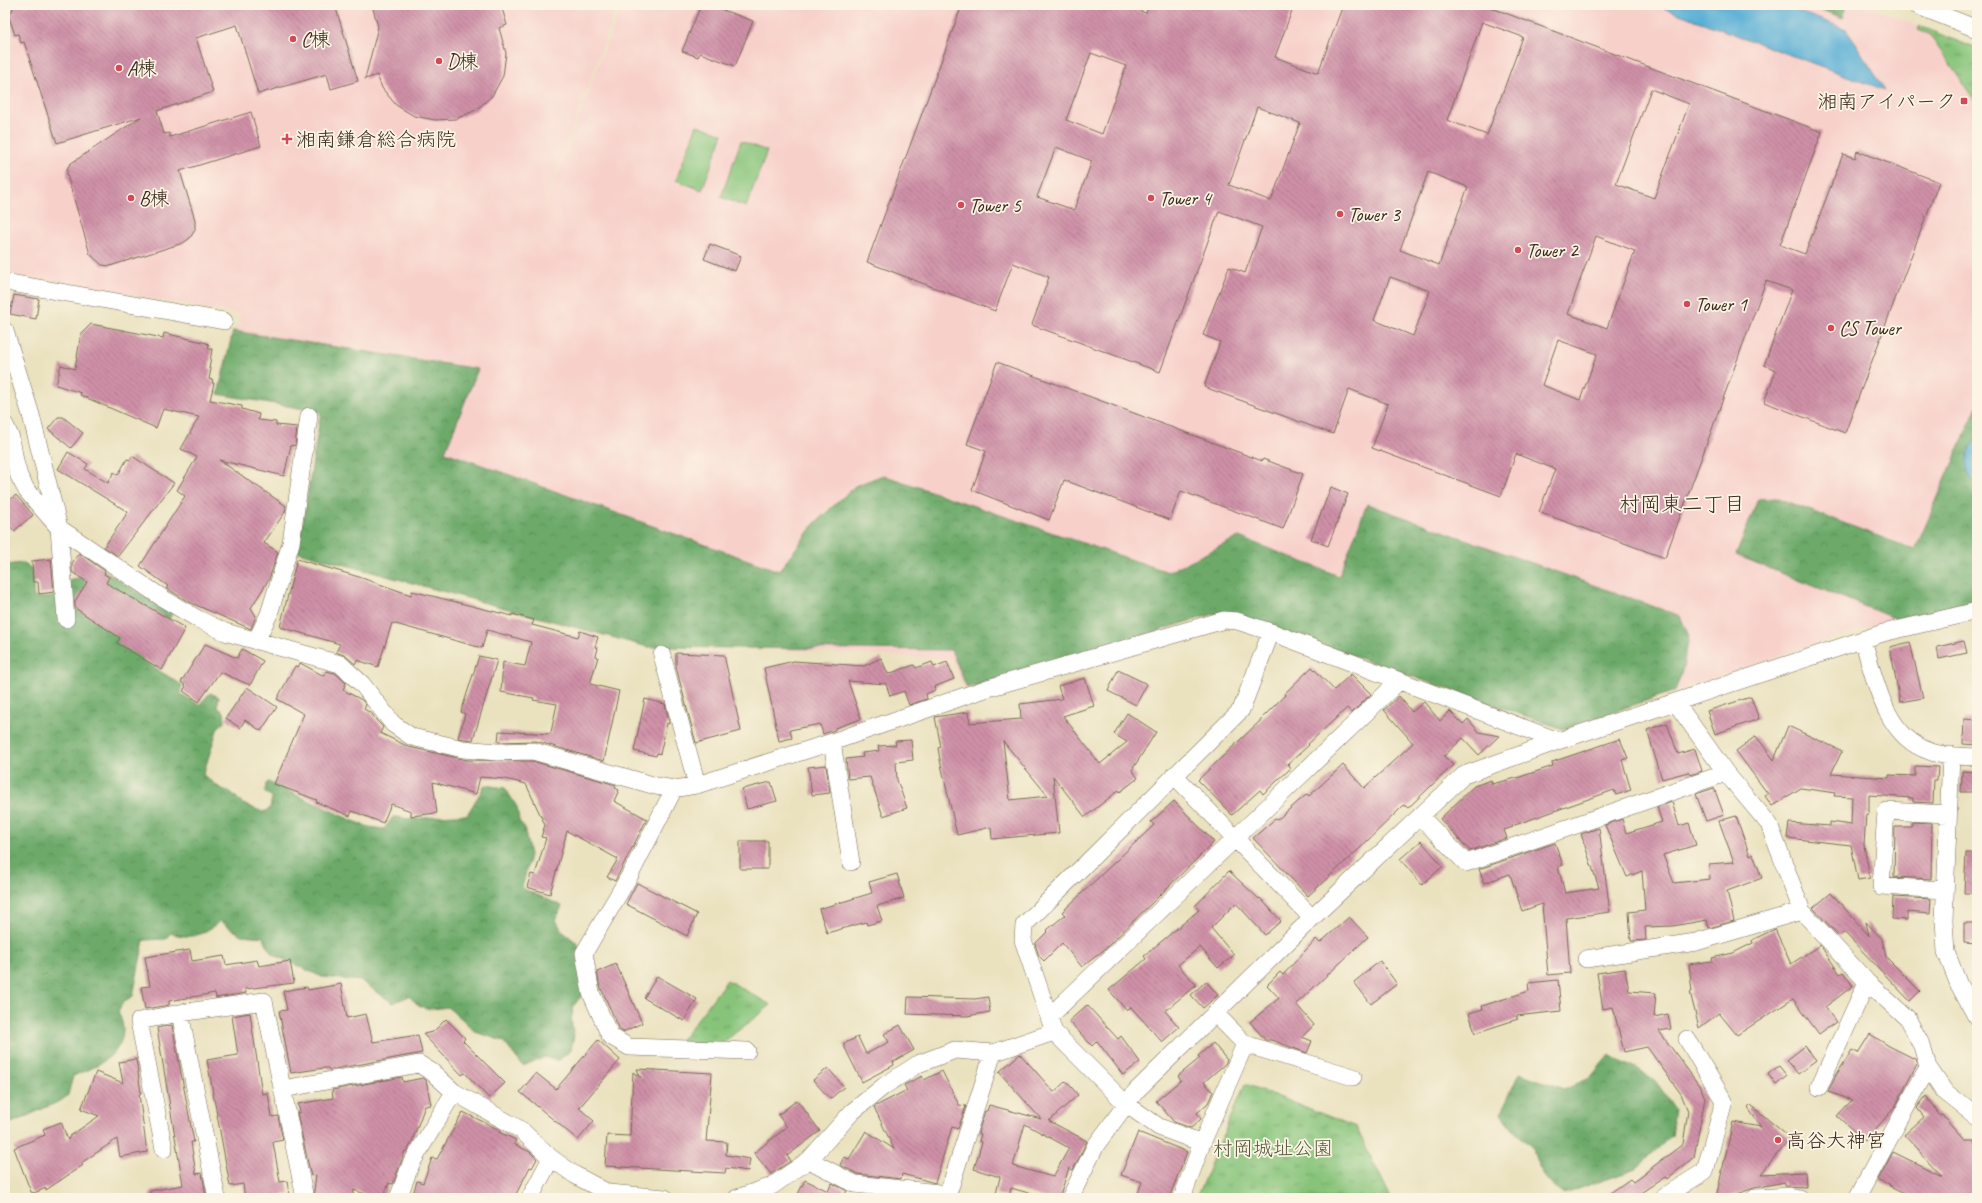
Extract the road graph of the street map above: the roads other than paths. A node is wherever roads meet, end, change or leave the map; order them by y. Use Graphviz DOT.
graph roads {
  1 [pos="1916,5"];
  2 [pos="1977,29"];
  3 [pos="5,282"];
  4 [pos="224,320"];
  5 [pos="5,331"];
  6 [pos="309,416"];
  7 [pos="5,425"];
  8 [pos="58,528"];
  9 [pos="1977,611"];
  10 [pos="66,619"];
  11 [pos="1272,632"];
  12 [pos="1863,640"];
  13 [pos="256,641"];
  14 [pos="662,655"];
  15 [pos="1398,681"];
  16 [pos="1676,703"];
  17 [pos="1558,741"];
  18 [pos="832,742"];
  19 [pos="1951,755"];
  20 [pos="1977,757"];
  21 [pos="1726,773"];
  22 [pos="1174,775"];
  23 [pos="697,785"];
  24 [pos="674,788"];
  25 [pos="1948,814"];
  26 [pos="1420,816"];
  27 [pos="1235,838"];
  28 [pos="851,862"];
  29 [pos="1945,890"];
  30 [pos="1802,910"];
  31 [pos="1312,918"];
  32 [pos="1586,959"];
  33 [pos="1868,982"];
  34 [pos="180,1013"];
  35 [pos="1215,1013"];
  36 [pos="1977,1018"];
  37 [pos="1052,1024"];
  38 [pos="1687,1039"];
  39 [pos="1245,1044"];
  40 [pos="747,1051"];
  41 [pos="993,1053"];
  42 [pos="1928,1067"];
  43 [pos="1353,1077"];
  44 [pos="1820,1087"];
  45 [pos="283,1090"];
  46 [pos="454,1092"];
  47 [pos="1126,1104"];
  48 [pos="1977,1117"];
  49 [pos="1202,1143"];
  50 [pos="164,1149"];
  51 [pos="551,1158"];
  52 [pos="809,1160"];
  53 [pos="852,1191"];
  54 [pos="952,1197"];
  55 [pos="217,1198"];
  56 [pos="305,1198"];
  57 [pos="398,1198"];
  58 [pos="530,1198"];
  59 [pos="665,1198"];
  60 [pos="737,1198"];
  61 [pos="1070,1198"];
  62 [pos="1182,1198"];
  63 [pos="1662,1198"];
  64 [pos="1755,1198"];
  65 [pos="1799,1198"];
  66 [pos="1857,1198"];
  1 -- 2 [label="street"];
  3 -- 4 [label="street"];
  5 -- 8 [label="street"];
  6 -- 13 [label="street"];
  7 -- 8 [label="street"];
  8 -- 10 [label="street"];
  8 -- 13 [label="street"];
  9 -- 12 [label="street"];
  11 -- 15 [label="street"];
  11 -- 18 [label="street"];
  11 -- 22 [label="street"];
  12 -- 16 [label="street"];
  12 -- 19 [label="street"];
  13 -- 24 [label="street"];
  14 -- 23 [label="street"];
  15 -- 17 [label="street"];
  15 -- 27 [label="street"];
  16 -- 17 [label="street"];
  16 -- 21 [label="street"];
  17 -- 26 [label="street"];
  18 -- 23 [label="street"];
  18 -- 28 [label="street"];
  19 -- 20 [label="street"];
  19 -- 25 [label="street"];
  21 -- 26 [label="street"];
  21 -- 30 [label="street"];
  22 -- 27 [label="street"];
  22 -- 37 [label="street"];
  23 -- 24 [label="street"];
  24 -- 40 [label="street"];
  25 -- 29 [label="street"];
  25 -- 29 [label="street"];
  26 -- 31 [label="street"];
  27 -- 31 [label="street"];
  27 -- 37 [label="street"];
  29 -- 36 [label="street"];
  30 -- 32 [label="street"];
  30 -- 33 [label="street"];
  31 -- 35 [label="street"];
  33 -- 42 [label="street"];
  33 -- 44 [label="street"];
  34 -- 45 [label="street"];
  34 -- 50 [label="street"];
  34 -- 55 [label="street"];
  35 -- 39 [label="street"];
  35 -- 47 [label="street"];
  37 -- 41 [label="street"];
  37 -- 47 [label="street"];
  38 -- 63 [label="street"];
  39 -- 43 [label="street"];
  39 -- 49 [label="street"];
  41 -- 52 [label="street"];
  41 -- 54 [label="street"];
  42 -- 48 [label="street"];
  42 -- 66 [label="street"];
  45 -- 46 [label="street"];
  45 -- 56 [label="street"];
  46 -- 51 [label="street"];
  46 -- 57 [label="street"];
  47 -- 49 [label="street"];
  47 -- 61 [label="street"];
  49 -- 62 [label="street"];
  51 -- 58 [label="street"];
  51 -- 59 [label="street"];
  52 -- 53 [label="street"];
  52 -- 60 [label="street"];
  53 -- 54 [label="street"];
  64 -- 65 [label="street"];
}
